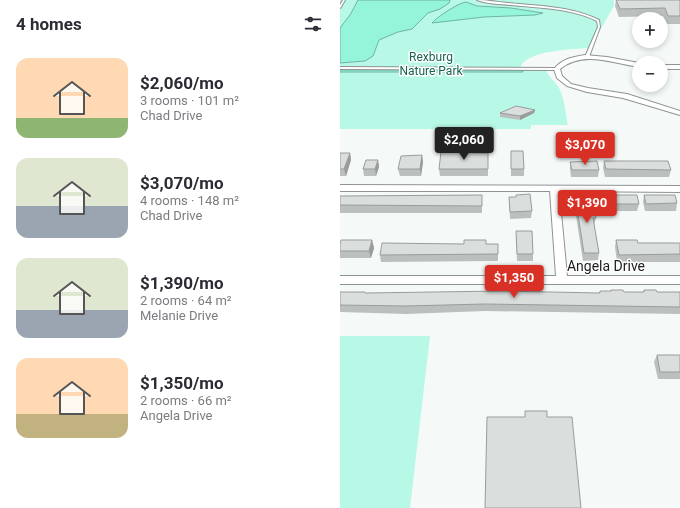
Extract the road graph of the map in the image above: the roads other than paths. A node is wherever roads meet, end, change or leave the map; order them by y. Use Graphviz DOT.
graph roads {
  1 [pos="344,0"];
  2 [pos="478,0"];
  3 [pos="340,7"];
  4 [pos="587,57"];
  5 [pos="632,64"];
  6 [pos="668,67"];
  7 [pos="680,67"];
  8 [pos="340,68"];
  9 [pos="557,69"];
  10 [pos="680,113"];
  11 [pos="340,188"];
  12 [pos="554,188"];
  13 [pos="680,189"];
  14 [pos="340,280"];
  15 [pos="562,280"];
  16 [pos="680,280"];
  1 -- 3 [label="lane"];
  2 -- 4 [label="lane"];
  4 -- 5 [label="street"];
  4 -- 9 [label="street"];
  6 -- 7 [label="street"];
  8 -- 9 [label="lane"];
  9 -- 10 [label="street"];
  11 -- 12 [label="street"];
  12 -- 13 [label="street"];
  12 -- 15 [label="street"];
  14 -- 15 [label="street, Angela Drive"];
  15 -- 16 [label="street, Angela Drive"];
}
